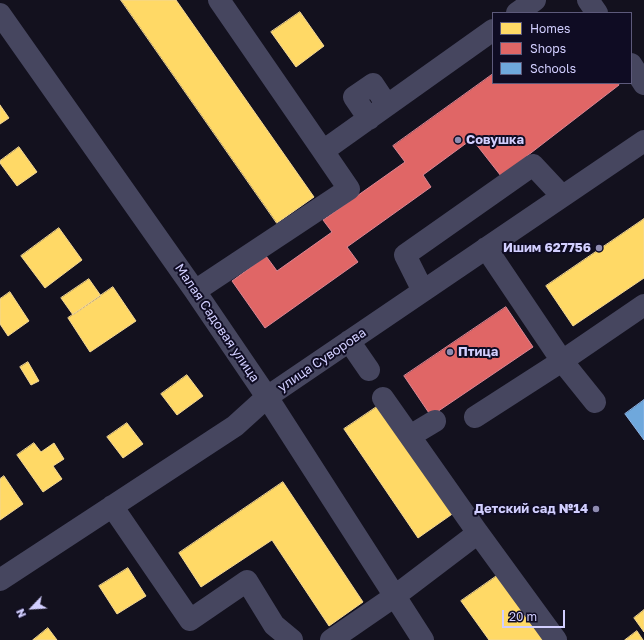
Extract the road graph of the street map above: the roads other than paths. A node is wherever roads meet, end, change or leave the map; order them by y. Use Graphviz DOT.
graph roads {
  1 [pos="6,0"];
  2 [pos="219,0"];
  3 [pos="535,0"];
  4 [pos="0,5"];
  5 [pos="518,12"];
  6 [pos="4,28"];
  7 [pos="492,31"];
  8 [pos="632,66"];
  9 [pos="644,84"];
  10 [pos="644,141"];
  11 [pos="323,151"];
  12 [pos="562,196"];
  13 [pos="486,248"];
  14 [pos="195,291"];
  15 [pos="423,291"];
  16 [pos="644,305"];
  17 [pos="349,341"];
  18 [pos="562,361"];
  19 [pos="369,370"];
  20 [pos="267,397"];
  21 [pos="383,398"];
  22 [pos="595,402"];
  23 [pos="475,417"];
  24 [pos="435,421"];
  25 [pos="410,436"];
  26 [pos="112,506"];
  27 [pos="478,533"];
  28 [pos="0,580"];
  29 [pos="395,596"];
  30 [pos="292,640"];
  31 [pos="331,640"];
  32 [pos="423,640"];
  33 [pos="556,640"];
  1 -- 4 [label="street"];
  2 -- 11 [label="street"];
  3 -- 5 [label="street"];
  6 -- 14 [label="street, Малая Садовая улица"];
  7 -- 11 [label="street"];
  8 -- 9 [label="street"];
  10 -- 12 [label="street, улица Суворова"];
  11 -- 14 [label="street"];
  12 -- 13 [label="street, улица Суворова"];
  12 -- 15 [label="street"];
  13 -- 15 [label="street, улица Суворова"];
  13 -- 18 [label="street"];
  14 -- 20 [label="street, Малая Садовая улица"];
  15 -- 17 [label="street, улица Суворова"];
  16 -- 18 [label="street"];
  17 -- 19 [label="street"];
  17 -- 20 [label="street, улица Суворова"];
  18 -- 22 [label="street"];
  18 -- 23 [label="street"];
  20 -- 26 [label="street, улица Суворова"];
  20 -- 29 [label="street, Малая Садовая улица"];
  21 -- 25 [label="street"];
  24 -- 25 [label="street"];
  25 -- 27 [label="street"];
  26 -- 28 [label="street, улица Суворова"];
  26 -- 30 [label="street"];
  27 -- 29 [label="street"];
  27 -- 33 [label="street"];
  29 -- 31 [label="street"];
  29 -- 32 [label="street, Малая Садовая улица"];
}
